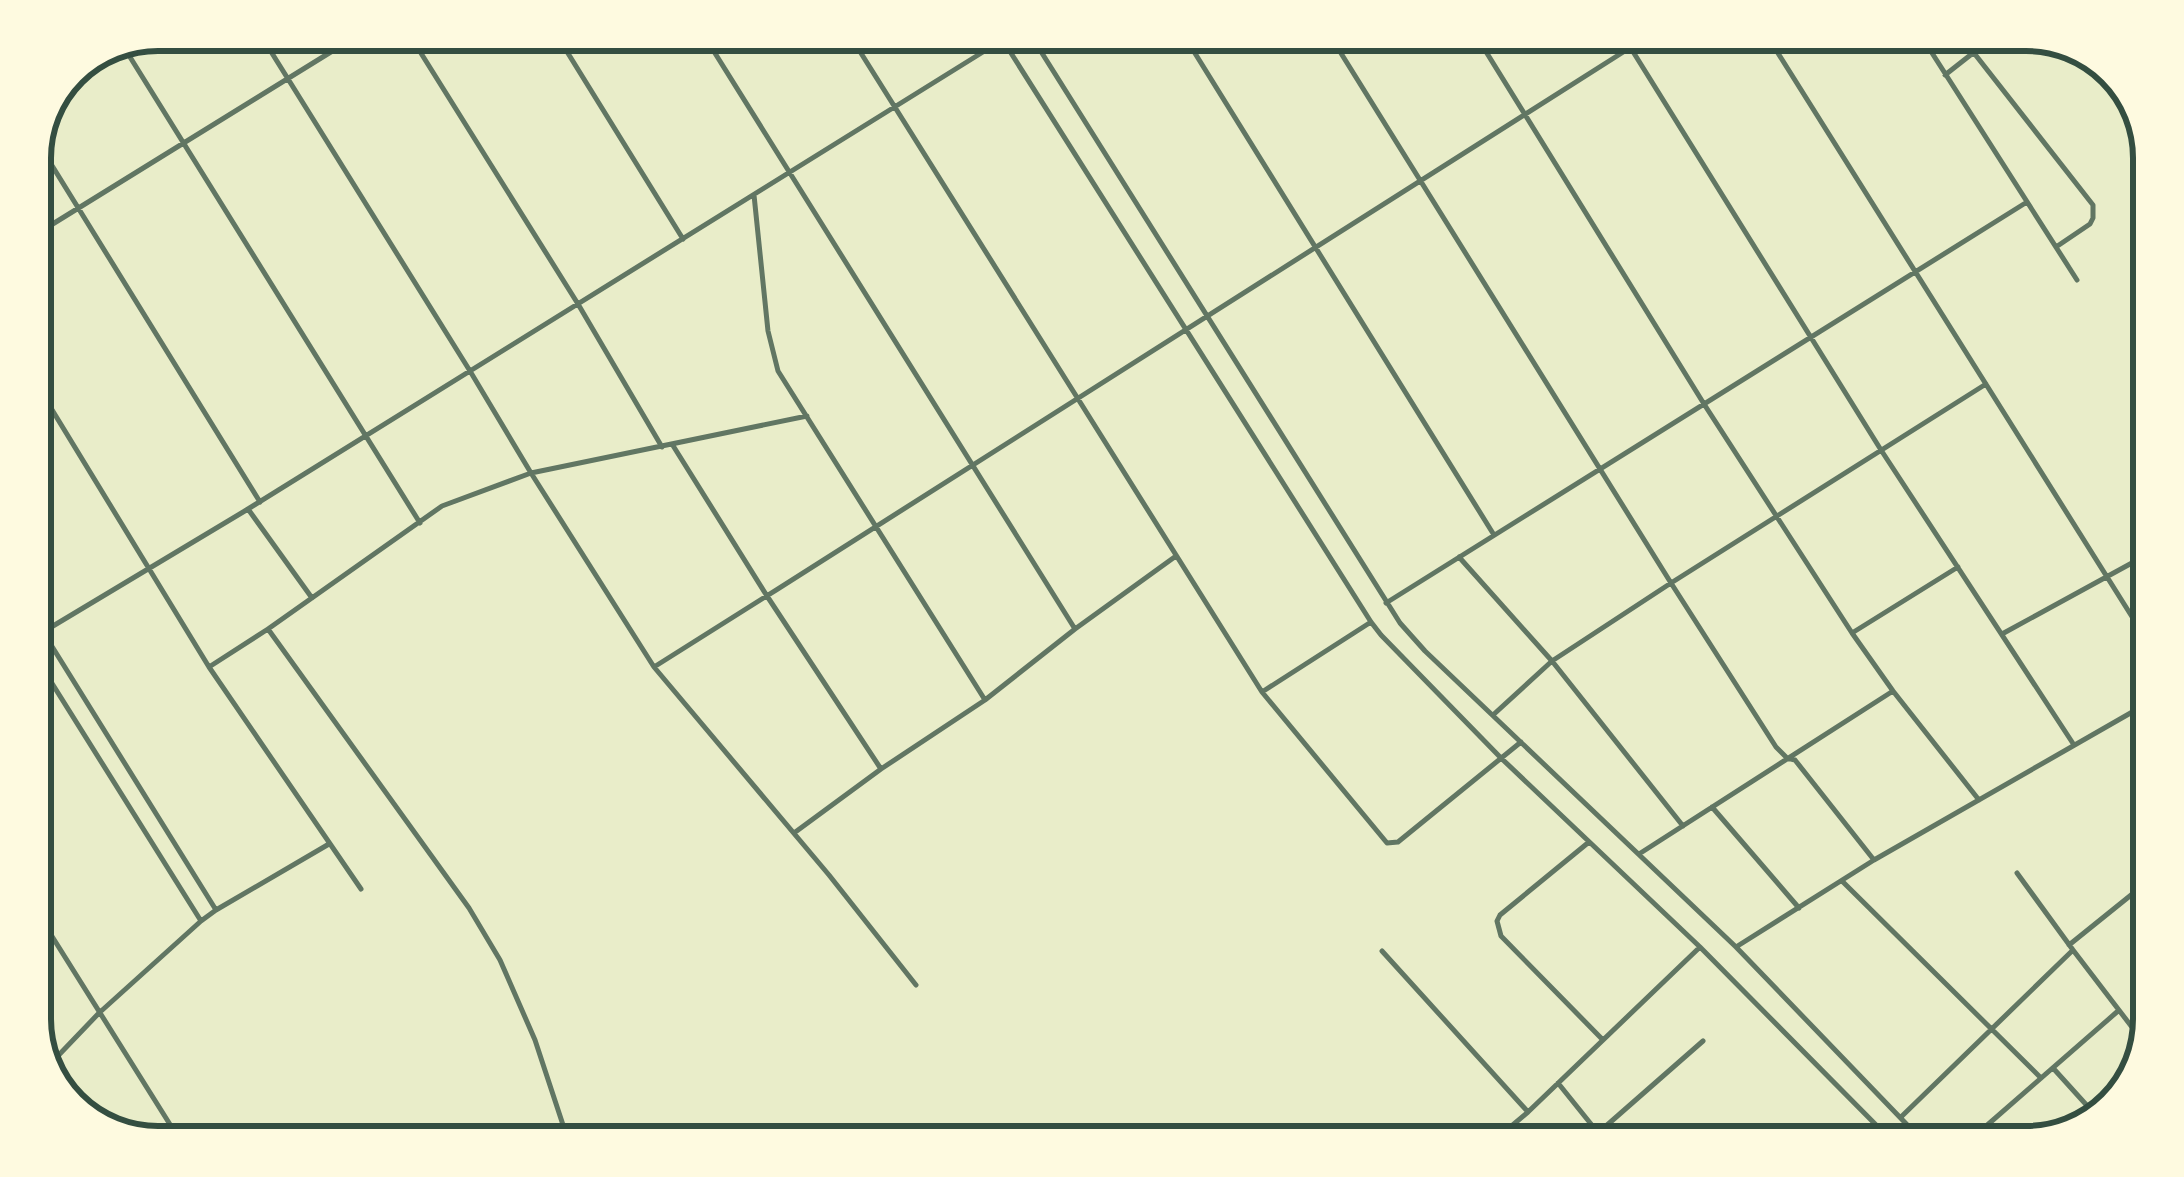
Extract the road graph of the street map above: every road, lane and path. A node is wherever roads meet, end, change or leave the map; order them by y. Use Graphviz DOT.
graph roads {
  1 [pos="270,51"];
  2 [pos="332,51"];
  3 [pos="420,51"];
  4 [pos="567,51"];
  5 [pos="714,51"];
  6 [pos="859,51"];
  7 [pos="985,51"];
  8 [pos="1010,51"];
  9 [pos="1041,51"];
  10 [pos="1194,51"];
  11 [pos="1340,51"];
  12 [pos="1486,51"];
  13 [pos="1620,51"];
  14 [pos="1633,51"];
  15 [pos="1777,51"];
  16 [pos="1930,51"];
  17 [pos="1976,51"];
  18 [pos="1974,53"];
  19 [pos="129,56"];
  20 [pos="1945,75"];
  21 [pos="287,79"];
  22 [pos="894,108"];
  23 [pos="1525,114"];
  24 [pos="184,143"];
  25 [pos="51,165"];
  26 [pos="790,173"];
  27 [pos="1420,180"];
  28 [pos="754,195"];
  29 [pos="2027,202"];
  30 [pos="78,208"];
  31 [pos="51,225"];
  32 [pos="683,239"];
  33 [pos="1315,246"];
  34 [pos="2056,248"];
  35 [pos="1916,272"];
  36 [pos="2077,280"];
  37 [pos="578,304"];
  38 [pos="1207,318"];
  39 [pos="1188,330"];
  40 [pos="1811,337"];
  41 [pos="470,371"];
  42 [pos="1986,384"];
  43 [pos="1079,399"];
  44 [pos="1704,404"];
  45 [pos="51,407"];
  46 [pos="807,416"];
  47 [pos="366,436"];
  48 [pos="672,444"];
  49 [pos="662,446"];
  50 [pos="1881,450"];
  51 [pos="974,466"];
  52 [pos="1600,469"];
  53 [pos="531,473"];
  54 [pos="260,502"];
  55 [pos="248,509"];
  56 [pos="1776,516"];
  57 [pos="420,523"];
  58 [pos="877,527"];
  59 [pos="1494,535"];
  60 [pos="1176,556"];
  61 [pos="1459,557"];
  62 [pos="2133,562"];
  63 [pos="1958,567"];
  64 [pos="149,570"];
  65 [pos="2107,576"];
  66 [pos="1671,583"];
  67 [pos="767,596"];
  68 [pos="312,598"];
  69 [pos="1386,603"];
  70 [pos="2133,618"];
  71 [pos="1371,622"];
  72 [pos="51,627"];
  73 [pos="268,629"];
  74 [pos="1075,629"];
  75 [pos="1852,633"];
  76 [pos="2002,634"];
  77 [pos="51,645"];
  78 [pos="1552,661"];
  79 [pos="209,667"];
  80 [pos="654,667"];
  81 [pos="51,682"];
  82 [pos="1892,691"];
  83 [pos="1262,692"];
  84 [pos="985,700"];
  85 [pos="2133,712"];
  86 [pos="1493,715"];
  87 [pos="1521,742"];
  88 [pos="2074,745"];
  89 [pos="1501,758"];
  90 [pos="1788,758"];
  91 [pos="881,770"];
  92 [pos="1980,800"];
  93 [pos="1712,807"];
  94 [pos="1683,826"];
  95 [pos="794,833"];
  96 [pos="1589,842"];
  97 [pos="329,844"];
  98 [pos="1639,854"];
  99 [pos="1874,860"];
  100 [pos="2017,873"];
  101 [pos="1842,881"];
  102 [pos="360,890"];
  103 [pos="2133,894"];
  104 [pos="1799,908"];
  105 [pos="216,910"];
  106 [pos="201,921"];
  107 [pos="51,935"];
  108 [pos="2069,945"];
  109 [pos="1700,947"];
  110 [pos="1736,947"];
  111 [pos="2073,950"];
  112 [pos="1382,951"];
  113 [pos="916,985"];
  114 [pos="2118,1011"];
  115 [pos="99,1013"];
  116 [pos="1991,1028"];
  117 [pos="2132,1028"];
  118 [pos="1602,1040"];
  119 [pos="1702,1041"];
  120 [pos="58,1056"];
  121 [pos="2054,1068"];
  122 [pos="2041,1078"];
  123 [pos="1558,1083"];
  124 [pos="2088,1106"];
  125 [pos="1528,1112"];
  126 [pos="1900,1117"];
  127 [pos="171,1126"];
  128 [pos="563,1126"];
  129 [pos="1511,1126"];
  130 [pos="1593,1126"];
  131 [pos="1608,1126"];
  132 [pos="1877,1126"];
  133 [pos="1908,1126"];
  134 [pos="1986,1126"];
  1 -- 21 [label="street"];
  2 -- 21 [label="street"];
  3 -- 37 [label="street"];
  4 -- 32 [label="street"];
  5 -- 26 [label="street"];
  6 -- 22 [label="street"];
  7 -- 22 [label="street"];
  8 -- 39 [label="street"];
  9 -- 38 [label="street"];
  10 -- 33 [label="street"];
  11 -- 27 [label="street"];
  12 -- 23 [label="street"];
  13 -- 23 [label="street"];
  14 -- 40 [label="street"];
  15 -- 35 [label="street"];
  16 -- 20 [label="street"];
  17 -- 18 [label="street"];
  18 -- 20 [label="street"];
  18 -- 34 [label="street"];
  19 -- 24 [label="street"];
  20 -- 29 [label="street"];
  21 -- 24 [label="street"];
  21 -- 41 [label="street"];
  22 -- 26 [label="street"];
  22 -- 43 [label="street"];
  23 -- 27 [label="street"];
  23 -- 44 [label="street"];
  24 -- 30 [label="street"];
  24 -- 47 [label="street"];
  25 -- 30 [label="street"];
  26 -- 28 [label="street"];
  26 -- 51 [label="street"];
  27 -- 33 [label="street"];
  27 -- 52 [label="street"];
  28 -- 32 [label="street"];
  28 -- 46 [label="street"];
  29 -- 34 [label="street"];
  29 -- 35 [label="street"];
  30 -- 31 [label="street"];
  30 -- 54 [label="street"];
  32 -- 37 [label="street"];
  33 -- 38 [label="street"];
  33 -- 59 [label="street"];
  34 -- 36 [label="street"];
  35 -- 40 [label="street"];
  35 -- 42 [label="street"];
  37 -- 41 [label="street"];
  37 -- 49 [label="street"];
  38 -- 39 [label="street"];
  38 -- 69 [label="street"];
  39 -- 43 [label="street"];
  39 -- 71 [label="street"];
  40 -- 44 [label="street"];
  40 -- 50 [label="street"];
  41 -- 47 [label="street"];
  41 -- 53 [label="street"];
  42 -- 50 [label="street"];
  42 -- 65 [label="street"];
  43 -- 51 [label="street"];
  43 -- 60 [label="street"];
  44 -- 52 [label="street"];
  44 -- 56 [label="street"];
  45 -- 64 [label="street"];
  46 -- 48 [label="street"];
  46 -- 58 [label="street"];
  47 -- 54 [label="street"];
  47 -- 57 [label="street"];
  48 -- 49 [label="street"];
  48 -- 67 [label="street"];
  49 -- 53 [label="street"];
  50 -- 56 [label="street"];
  50 -- 63 [label="street"];
  51 -- 58 [label="street"];
  51 -- 74 [label="street"];
  52 -- 59 [label="street"];
  52 -- 66 [label="street"];
  53 -- 57 [label="street"];
  53 -- 80 [label="street"];
  54 -- 55 [label="street"];
  55 -- 64 [label="street"];
  55 -- 68 [label="street"];
  56 -- 66 [label="street"];
  56 -- 75 [label="street"];
  57 -- 68 [label="street"];
  58 -- 67 [label="street"];
  58 -- 84 [label="street"];
  59 -- 61 [label="street"];
  60 -- 74 [label="street"];
  60 -- 83 [label="street"];
  61 -- 69 [label="street"];
  61 -- 78 [label="street"];
  62 -- 65 [label="street"];
  63 -- 75 [label="street"];
  63 -- 76 [label="street"];
  64 -- 72 [label="street"];
  64 -- 79 [label="street"];
  65 -- 70 [label="street"];
  65 -- 76 [label="street"];
  66 -- 78 [label="street"];
  66 -- 90 [label="street"];
  67 -- 80 [label="street"];
  67 -- 91 [label="street"];
  68 -- 73 [label="street"];
  69 -- 86 [label="street"];
  71 -- 83 [label="street"];
  71 -- 89 [label="street"];
  73 -- 79 [label="street"];
  73 -- 128 [label="street"];
  74 -- 84 [label="street"];
  75 -- 82 [label="street"];
  76 -- 88 [label="street"];
  77 -- 105 [label="street"];
  78 -- 86 [label="street"];
  78 -- 94 [label="street"];
  79 -- 97 [label="street"];
  80 -- 95 [label="street"];
  81 -- 106 [label="street"];
  82 -- 90 [label="street"];
  82 -- 92 [label="street"];
  83 -- 89 [label="street"];
  84 -- 91 [label="street"];
  85 -- 88 [label="street"];
  86 -- 87 [label="street"];
  87 -- 89 [label="street"];
  87 -- 98 [label="street"];
  88 -- 92 [label="street"];
  89 -- 96 [label="street"];
  90 -- 93 [label="street"];
  90 -- 99 [label="street"];
  91 -- 95 [label="street"];
  92 -- 99 [label="street"];
  93 -- 94 [label="street"];
  93 -- 104 [label="street"];
  94 -- 98 [label="street"];
  95 -- 113 [label="street"];
  96 -- 109 [label="street"];
  96 -- 118 [label="street"];
  97 -- 102 [label="street"];
  97 -- 105 [label="street"];
  98 -- 110 [label="street"];
  99 -- 101 [label="street"];
  100 -- 108 [label="street"];
  101 -- 104 [label="street"];
  101 -- 116 [label="street"];
  103 -- 108 [label="street"];
  104 -- 110 [label="street"];
  105 -- 106 [label="street"];
  106 -- 115 [label="street"];
  107 -- 115 [label="street"];
  108 -- 111 [label="street"];
  109 -- 118 [label="street"];
  109 -- 132 [label="street"];
  110 -- 126 [label="street"];
  111 -- 114 [label="street"];
  111 -- 116 [label="street"];
  112 -- 125 [label="street"];
  114 -- 117 [label="street"];
  114 -- 121 [label="street"];
  115 -- 120 [label="street"];
  115 -- 127 [label="street"];
  116 -- 122 [label="street"];
  116 -- 126 [label="street"];
  118 -- 123 [label="street"];
  119 -- 131 [label="street"];
  121 -- 122 [label="street"];
  121 -- 124 [label="street"];
  122 -- 134 [label="street"];
  123 -- 125 [label="street"];
  123 -- 130 [label="street"];
  125 -- 129 [label="street"];
  126 -- 133 [label="street"];
}
